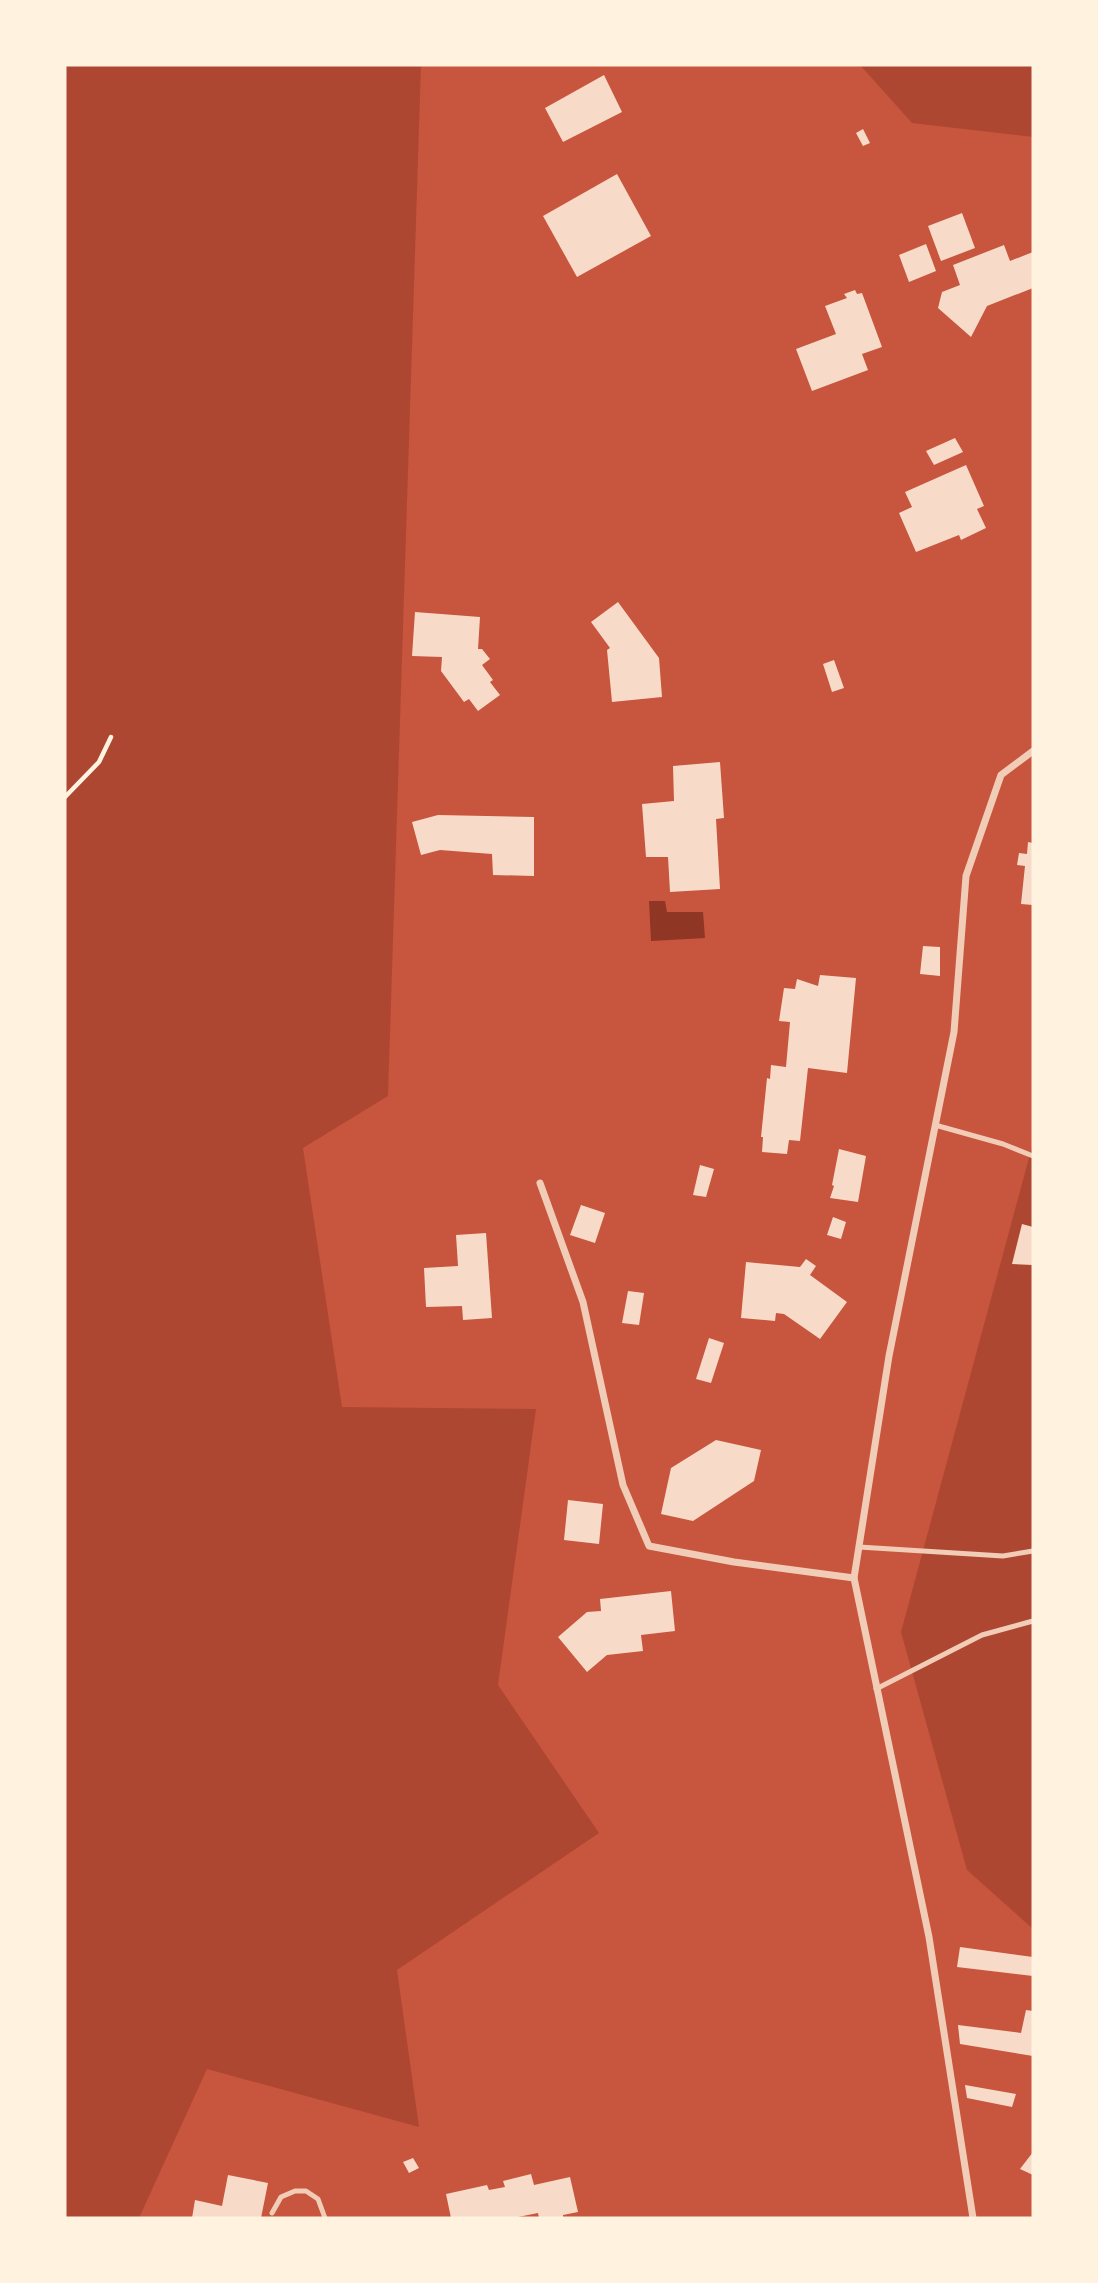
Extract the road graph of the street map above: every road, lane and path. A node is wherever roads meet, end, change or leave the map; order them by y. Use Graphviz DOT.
graph roads {
  1 [pos="111,737"];
  2 [pos="1033,751"];
  3 [pos="65,797"];
  4 [pos="935,1125"];
  5 [pos="1033,1156"];
  6 [pos="540,1183"];
  7 [pos="858,1547"];
  8 [pos="1033,1551"];
  9 [pos="854,1578"];
  10 [pos="1033,1620"];
  11 [pos="876,1689"];
  12 [pos="272,2213"];
  13 [pos="324,2218"];
  14 [pos="973,2218"];
  1 -- 3 [label="path"];
  2 -- 4 [label="street"];
  4 -- 5 [label="lane"];
  4 -- 7 [label="street"];
  6 -- 9 [label="street"];
  7 -- 8 [label="lane"];
  7 -- 9 [label="street"];
  9 -- 11 [label="street"];
  10 -- 11 [label="lane"];
  11 -- 14 [label="street"];
  12 -- 13 [label="lane"];
}
